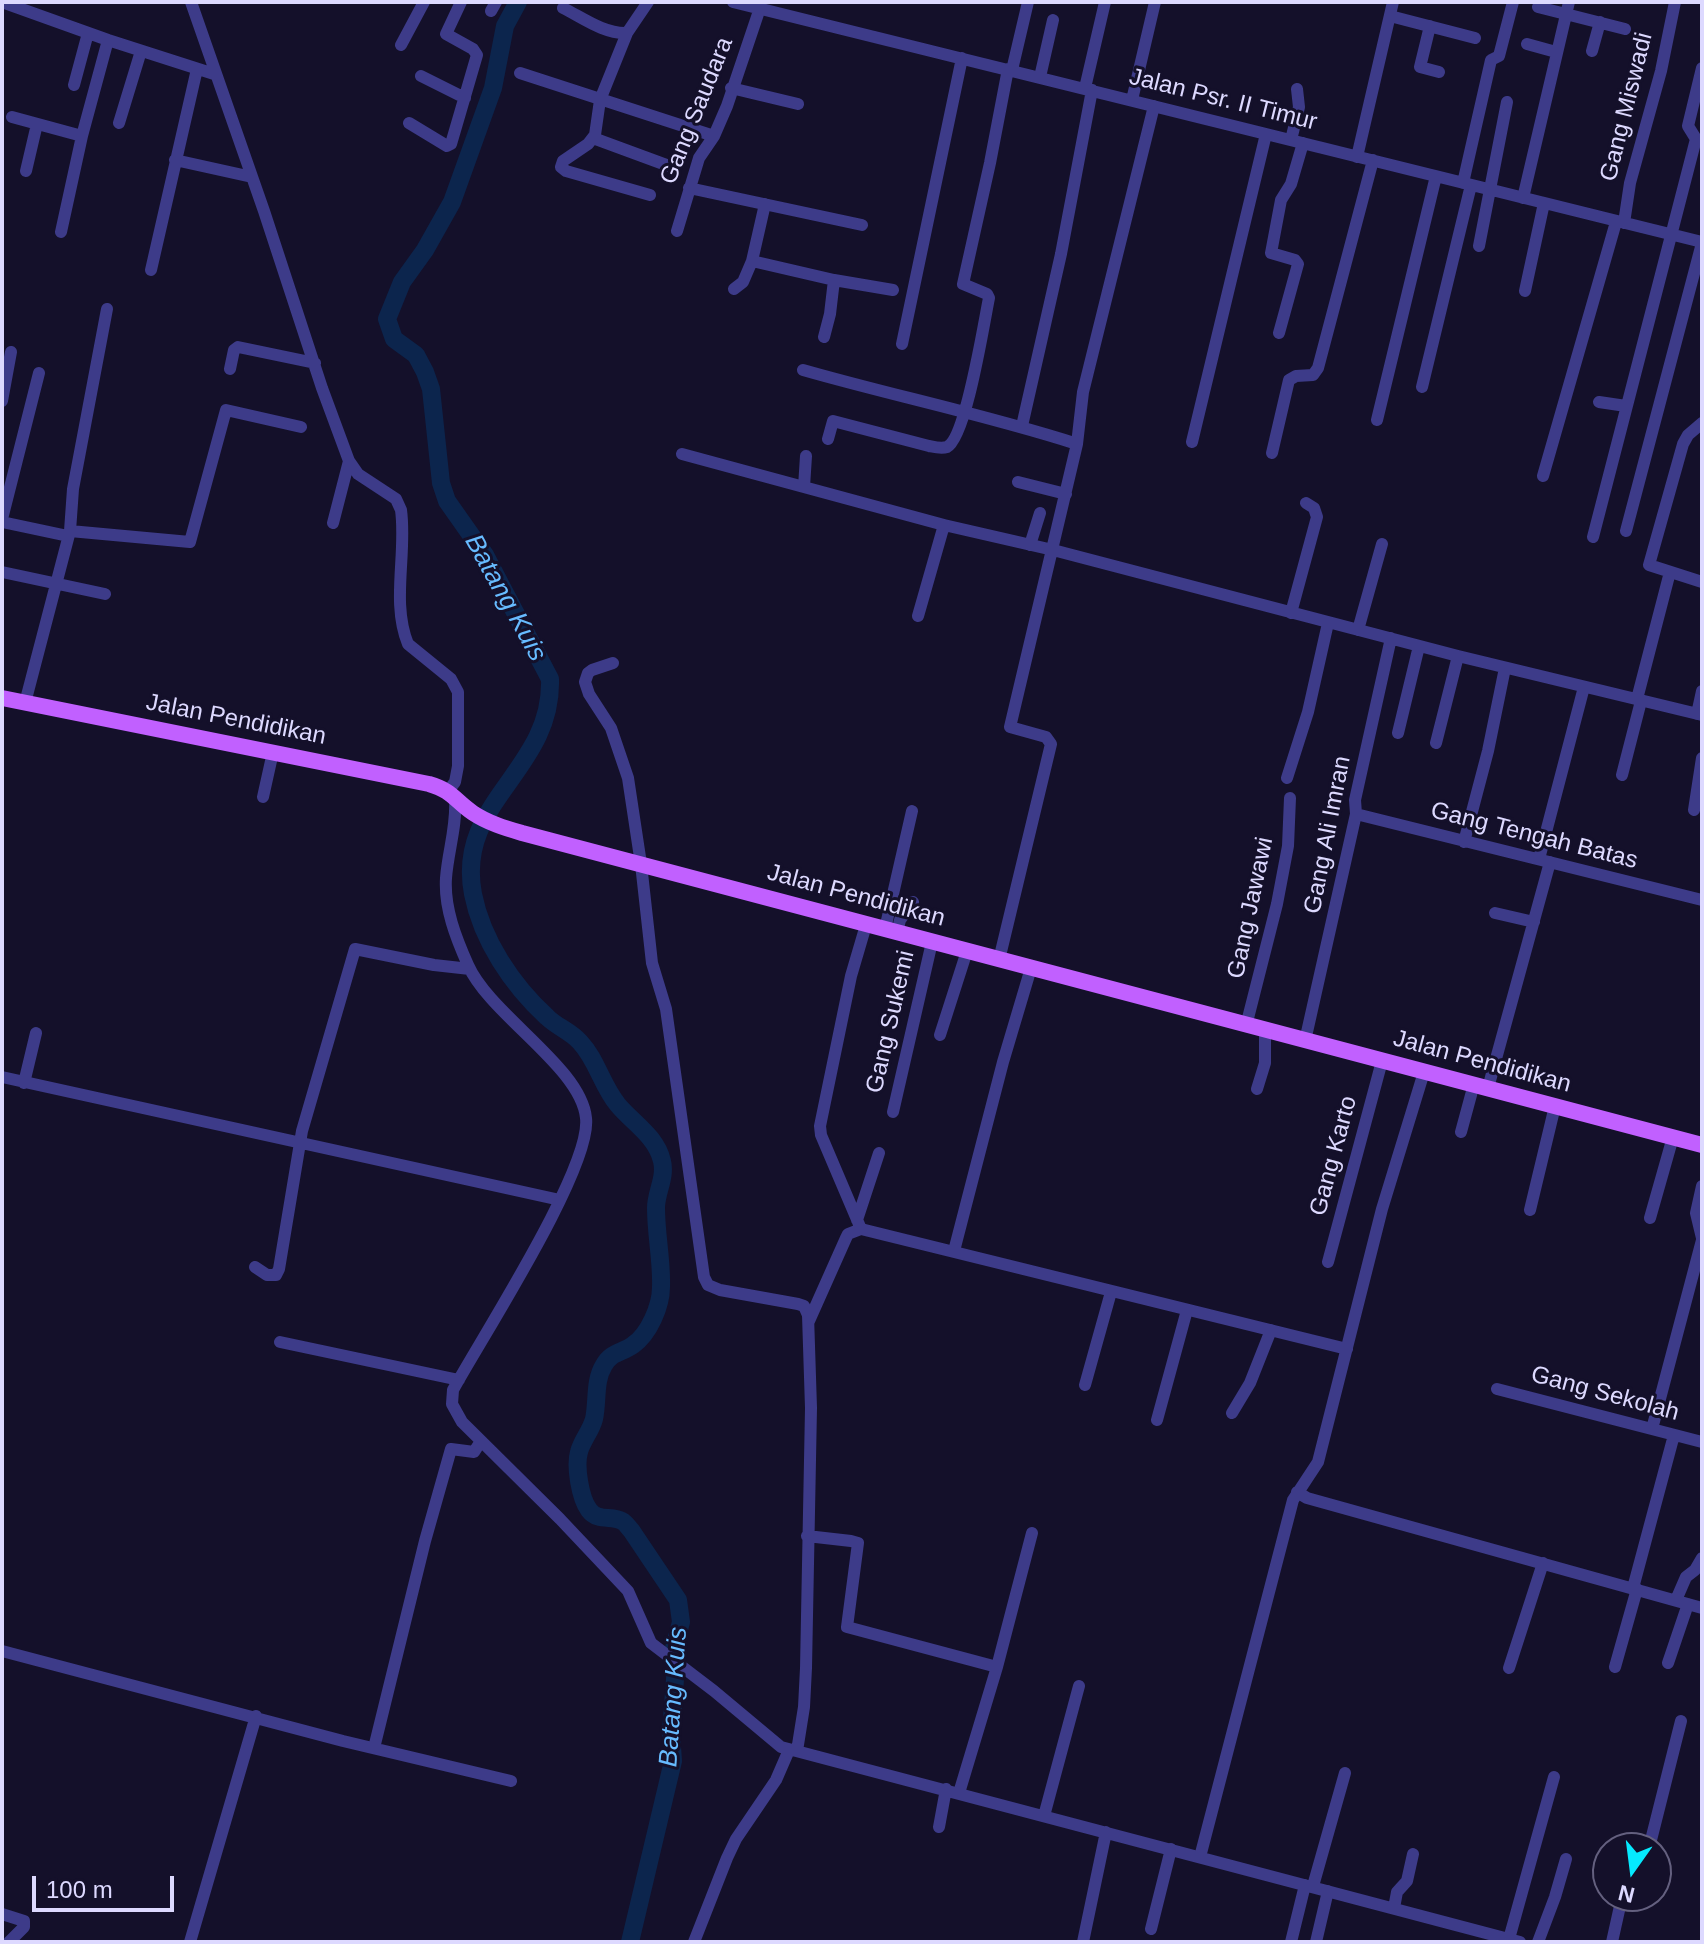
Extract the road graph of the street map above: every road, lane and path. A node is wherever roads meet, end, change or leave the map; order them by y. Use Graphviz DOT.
graph roads {
  1 [pos="2,2"];
  2 [pos="191,2"];
  3 [pos="424,2"];
  4 [pos="461,2"];
  5 [pos="648,2"];
  6 [pos="733,2"];
  7 [pos="1028,2"];
  8 [pos="1105,2"];
  9 [pos="1155,2"];
  10 [pos="1393,2"];
  11 [pos="1513,2"];
  12 [pos="1675,2"];
  13 [pos="771,7"];
  14 [pos="1538,7"];
  15 [pos="563,8"];
  16 [pos="1568,8"];
  17 [pos="1390,16"];
  18 [pos="1053,20"];
  19 [pos="1600,22"];
  20 [pos="1430,26"];
  21 [pos="1625,29"];
  22 [pos="88,33"];
  23 [pos="627,33"];
  24 [pos="1475,38"];
  25 [pos="108,40"];
  26 [pos="1527,44"];
  27 [pos="401,45"];
  28 [pos="141,51"];
  29 [pos="1592,51"];
  30 [pos="1556,52"];
  31 [pos="962,58"];
  32 [pos="1702,68"];
  33 [pos="197,69"];
  34 [pos="1010,70"];
  35 [pos="1439,72"];
  36 [pos="520,73"];
  37 [pos="214,74"];
  38 [pos="421,76"];
  39 [pos="1040,77"];
  40 [pos="74,85"];
  41 [pos="731,88"];
  42 [pos="1088,89"];
  43 [pos="1297,89"];
  44 [pos="465,98"];
  45 [pos="600,100"];
  46 [pos="1132,100"];
  47 [pos="1507,102"];
  48 [pos="798,104"];
  49 [pos="1154,106"];
  50 [pos="12,117"];
  51 [pos="119,123"];
  52 [pos="409,123"];
  53 [pos="37,124"];
  54 [pos="1266,134"];
  55 [pos="82,136"];
  56 [pos="714,136"];
  57 [pos="593,138"];
  58 [pos="1297,142"];
  59 [pos="679,157"];
  60 [pos="1357,157"];
  61 [pos="175,160"];
  62 [pos="1373,160"];
  63 [pos="26,171"];
  64 [pos="1436,176"];
  65 [pos="252,177"];
  66 [pos="1467,184"];
  67 [pos="689,188"];
  68 [pos="1488,190"];
  69 [pos="650,195"];
  70 [pos="1523,198"];
  71 [pos="1544,203"];
  72 [pos="765,204"];
  73 [pos="1620,222"];
  74 [pos="862,225"];
  75 [pos="677,231"];
  76 [pos="61,232"];
  77 [pos="1672,235"];
  78 [pos="1702,242"];
  79 [pos="1479,246"];
  80 [pos="752,261"];
  81 [pos="151,270"];
  82 [pos="834,280"];
  83 [pos="734,289"];
  84 [pos="893,290"];
  85 [pos="1525,291"];
  86 [pos="107,309"];
  87 [pos="1279,333"];
  88 [pos="824,337"];
  89 [pos="902,344"];
  90 [pos="11,352"];
  91 [pos="315,363"];
  92 [pos="230,369"];
  93 [pos="803,370"];
  94 [pos="39,373"];
  95 [pos="1422,387"];
  96 [pos="2,401"];
  97 [pos="1599,402"];
  98 [pos="1626,406"];
  99 [pos="966,411"];
  100 [pos="1377,420"];
  101 [pos="1702,423"];
  102 [pos="1022,426"];
  103 [pos="301,427"];
  104 [pos="828,439"];
  105 [pos="1192,442"];
  106 [pos="1077,444"];
  107 [pos="1272,453"];
  108 [pos="682,454"];
  109 [pos="806,456"];
  110 [pos="349,461"];
  111 [pos="1543,476"];
  112 [pos="1018,482"];
  113 [pos="804,487"];
  114 [pos="1066,494"];
  115 [pos="1306,503"];
  116 [pos="1040,513"];
  117 [pos="2,521"];
  118 [pos="333,523"];
  119 [pos="944,525"];
  120 [pos="1626,531"];
  121 [pos="69,533"];
  122 [pos="1593,537"];
  123 [pos="1382,544"];
  124 [pos="1030,545"];
  125 [pos="1053,550"];
  126 [pos="2,572"];
  127 [pos="1670,572"];
  128 [pos="1702,582"];
  129 [pos="55,585"];
  130 [pos="105,594"];
  131 [pos="1291,613"];
  132 [pos="918,616"];
  133 [pos="1328,623"];
  134 [pos="1358,630"];
  135 [pos="1391,638"];
  136 [pos="1419,646"];
  137 [pos="1458,656"];
  138 [pos="613,663"];
  139 [pos="1505,668"];
  140 [pos="1584,687"];
  141 [pos="1702,691"];
  142 [pos="2,698"];
  143 [pos="1639,700"];
  144 [pos="25,703"];
  145 [pos="1699,714"];
  146 [pos="1398,733"];
  147 [pos="1436,743"];
  148 [pos="273,752"];
  149 [pos="1702,758"];
  150 [pos="1622,775"];
  151 [pos="1287,778"];
  152 [pos="452,795"];
  153 [pos="263,797"];
  154 [pos="1290,798"];
  155 [pos="1694,810"];
  156 [pos="912,811"];
  157 [pos="1356,814"];
  158 [pos="1464,842"];
  159 [pos="1544,861"];
  160 [pos="641,864"];
  161 [pos="1702,900"];
  162 [pos="913,902"];
  163 [pos="1495,913"];
  164 [pos="1534,922"];
  165 [pos="866,925"];
  166 [pos="892,926"];
  167 [pos="932,942"];
  168 [pos="967,951"];
  169 [pos="999,960"];
  170 [pos="1031,968"];
  171 [pos="470,969"];
  172 [pos="1246,1026"];
  173 [pos="1265,1031"];
  174 [pos="36,1033"];
  175 [pos="940,1035"];
  176 [pos="1305,1041"];
  177 [pos="1382,1061"];
  178 [pos="1424,1072"];
  179 [pos="2,1077"];
  180 [pos="24,1083"];
  181 [pos="1481,1086"];
  182 [pos="1257,1089"];
  183 [pos="1555,1106"];
  184 [pos="893,1112"];
  185 [pos="1461,1132"];
  186 [pos="1673,1137"];
  187 [pos="300,1141"];
  188 [pos="1702,1145"];
  189 [pos="879,1153"];
  190 [pos="1702,1186"];
  191 [pos="560,1200"];
  192 [pos="1530,1210"];
  193 [pos="1650,1218"];
  194 [pos="856,1228"];
  195 [pos="1702,1239"];
  196 [pos="954,1251"];
  197 [pos="1328,1262"];
  198 [pos="255,1267"];
  199 [pos="1111,1292"];
  200 [pos="1187,1310"];
  201 [pos="809,1321"];
  202 [pos="1271,1330"];
  203 [pos="280,1342"];
  204 [pos="1347,1349"];
  205 [pos="459,1380"];
  206 [pos="1085,1385"];
  207 [pos="1497,1389"];
  208 [pos="1232,1413"];
  209 [pos="1157,1420"];
  210 [pos="1652,1429"];
  211 [pos="1674,1435"];
  212 [pos="481,1441"];
  213 [pos="1702,1442"];
  214 [pos="1297,1492"];
  215 [pos="1032,1533"];
  216 [pos="807,1536"];
  217 [pos="1702,1558"];
  218 [pos="1543,1563"];
  219 [pos="1635,1589"];
  220 [pos="1682,1602"];
  221 [pos="1702,1608"];
  222 [pos="2,1651"];
  223 [pos="1668,1663"];
  224 [pos="997,1667"];
  225 [pos="1615,1667"];
  226 [pos="1509,1668"];
  227 [pos="1079,1686"];
  228 [pos="256,1716"];
  229 [pos="1681,1721"];
  230 [pos="374,1748"];
  231 [pos="793,1750"];
  232 [pos="1345,1773"];
  233 [pos="1554,1777"];
  234 [pos="511,1781"];
  235 [pos="952,1791"];
  236 [pos="1044,1816"];
  237 [pos="939,1827"];
  238 [pos="1106,1832"];
  239 [pos="1653,1832"];
  240 [pos="1171,1849"];
  241 [pos="1413,1854"];
  242 [pos="1200,1857"];
  243 [pos="1566,1859"];
  244 [pos="1309,1886"];
  245 [pos="1328,1891"];
  246 [pos="1394,1908"];
  247 [pos="1619,1912"];
  248 [pos="2,1914"];
  249 [pos="1151,1929"];
  250 [pos="1514,1941"];
  251 [pos="9,1942"];
  252 [pos="190,1942"];
  253 [pos="694,1942"];
  254 [pos="1083,1942"];
  255 [pos="1291,1942"];
  256 [pos="1316,1942"];
  257 [pos="1538,1942"];
  258 [pos="1612,1942"];
  1 -- 22 [label="street"];
  2 -- 37 [label="street"];
  3 -- 27 [label="street"];
  4 -- 44 [label="street"];
  5 -- 23 [label="street"];
  6 -- 13 [label="street, Jalan Psr. II Timur"];
  7 -- 34 [label="street"];
  8 -- 42 [label="street"];
  9 -- 46 [label="street"];
  10 -- 17 [label="street"];
  11 -- 66 [label="street"];
  12 -- 73 [label="street, Gang Miswadi"];
  13 -- 31 [label="street, Jalan Psr. II Timur"];
  13 -- 41 [label="street, Gang Saudara"];
  14 -- 16 [label="street"];
  15 -- 23 [label="street"];
  16 -- 19 [label="street"];
  16 -- 30 [label="street"];
  17 -- 20 [label="street"];
  17 -- 60 [label="street"];
  18 -- 39 [label="street"];
  19 -- 21 [label="street"];
  19 -- 29 [label="street"];
  20 -- 24 [label="street"];
  20 -- 35 [label="street"];
  22 -- 25 [label="street"];
  22 -- 40 [label="street"];
  23 -- 45 [label="street"];
  25 -- 28 [label="street"];
  25 -- 55 [label="street"];
  26 -- 30 [label="street"];
  28 -- 33 [label="street"];
  28 -- 51 [label="street"];
  30 -- 70 [label="street"];
  31 -- 34 [label="street, Jalan Psr. II Timur"];
  31 -- 89 [label="street"];
  32 -- 77 [label="street"];
  33 -- 37 [label="street"];
  33 -- 61 [label="street"];
  34 -- 39 [label="street, Jalan Psr. II Timur"];
  34 -- 99 [label="street"];
  36 -- 45 [label="street"];
  37 -- 65 [label="street"];
  38 -- 44 [label="street"];
  39 -- 42 [label="street, Jalan Psr. II Timur"];
  41 -- 48 [label="street"];
  41 -- 56 [label="street, Gang Saudara"];
  42 -- 46 [label="street, Jalan Psr. II Timur"];
  42 -- 102 [label="street"];
  43 -- 58 [label="street"];
  44 -- 52 [label="street"];
  45 -- 56 [label="street"];
  45 -- 57 [label="street"];
  46 -- 49 [label="street, Jalan Psr. II Timur"];
  47 -- 68 [label="street"];
  49 -- 54 [label="street, Jalan Psr. II Timur"];
  49 -- 106 [label="street"];
  50 -- 53 [label="street"];
  53 -- 55 [label="street"];
  53 -- 63 [label="street"];
  54 -- 58 [label="street, Jalan Psr. II Timur"];
  54 -- 105 [label="street"];
  55 -- 76 [label="street"];
  56 -- 67 [label="street, Gang Saudara"];
  57 -- 59 [label="street"];
  57 -- 69 [label="street"];
  58 -- 60 [label="street, Jalan Psr. II Timur"];
  58 -- 87 [label="street"];
  60 -- 62 [label="street, Jalan Psr. II Timur"];
  61 -- 65 [label="street"];
  61 -- 81 [label="street"];
  62 -- 64 [label="street, Jalan Psr. II Timur"];
  62 -- 107 [label="street"];
  64 -- 66 [label="street, Jalan Psr. II Timur"];
  64 -- 100 [label="street"];
  65 -- 91 [label="street"];
  66 -- 68 [label="street, Jalan Psr. II Timur"];
  66 -- 95 [label="street"];
  67 -- 72 [label="street"];
  67 -- 75 [label="street, Gang Saudara"];
  68 -- 70 [label="street, Jalan Psr. II Timur"];
  68 -- 79 [label="street"];
  70 -- 71 [label="street, Jalan Psr. II Timur"];
  71 -- 73 [label="street, Jalan Psr. II Timur"];
  71 -- 85 [label="street"];
  72 -- 74 [label="street"];
  72 -- 80 [label="street"];
  73 -- 77 [label="street, Jalan Psr. II Timur"];
  73 -- 111 [label="street, Gang Miswadi"];
  77 -- 78 [label="street, Jalan Psr. II Timur"];
  77 -- 98 [label="street"];
  78 -- 120 [label="street"];
  80 -- 82 [label="street"];
  80 -- 83 [label="street"];
  82 -- 84 [label="street"];
  82 -- 88 [label="street"];
  86 -- 121 [label="street"];
  90 -- 96 [label="street"];
  91 -- 92 [label="street"];
  91 -- 110 [label="street"];
  93 -- 99 [label="street"];
  94 -- 117 [label="street"];
  97 -- 98 [label="street"];
  98 -- 122 [label="street"];
  99 -- 102 [label="street"];
  99 -- 104 [label="street"];
  101 -- 127 [label="street"];
  102 -- 106 [label="street"];
  103 -- 121 [label="street"];
  106 -- 114 [label="street"];
  108 -- 113 [label="street"];
  109 -- 113 [label="street"];
  110 -- 118 [label="street"];
  110 -- 152 [label="street"];
  112 -- 114 [label="street"];
  113 -- 119 [label="street"];
  114 -- 125 [label="street"];
  115 -- 131 [label="street"];
  116 -- 124 [label="street"];
  117 -- 121 [label="street"];
  119 -- 124 [label="street"];
  119 -- 132 [label="street"];
  121 -- 129 [label="street"];
  123 -- 134 [label="street"];
  124 -- 125 [label="street"];
  125 -- 131 [label="street"];
  125 -- 169 [label="street"];
  126 -- 129 [label="street"];
  127 -- 128 [label="street"];
  127 -- 143 [label="street"];
  129 -- 130 [label="street"];
  129 -- 144 [label="street"];
  131 -- 133 [label="street"];
  133 -- 134 [label="street"];
  133 -- 151 [label="street"];
  134 -- 135 [label="street"];
  135 -- 136 [label="street"];
  135 -- 157 [label="street, Gang Ali Imran"];
  136 -- 137 [label="street"];
  136 -- 146 [label="street"];
  137 -- 139 [label="street"];
  137 -- 147 [label="street"];
  138 -- 160 [label="street"];
  139 -- 140 [label="street"];
  139 -- 158 [label="street"];
  140 -- 143 [label="street"];
  140 -- 159 [label="street"];
  141 -- 145 [label="street"];
  142 -- 144 [label="main road, Jalan Pendidikan"];
  143 -- 145 [label="street"];
  143 -- 150 [label="street"];
  144 -- 148 [label="main road, Jalan Pendidikan"];
  148 -- 152 [label="main road, Jalan Pendidikan"];
  148 -- 153 [label="street"];
  149 -- 155 [label="street"];
  152 -- 160 [label="main road, Jalan Pendidikan"];
  152 -- 171 [label="street"];
  154 -- 172 [label="street, Gang Jawawi"];
  156 -- 166 [label="street"];
  157 -- 158 [label="street, Gang Tengah Batas"];
  157 -- 176 [label="street, Gang Ali Imran"];
  158 -- 159 [label="street, Gang Tengah Batas"];
  159 -- 161 [label="street, Gang Tengah Batas"];
  159 -- 164 [label="street"];
  160 -- 165 [label="main road, Jalan Pendidikan"];
  160 -- 201 [label="street"];
  162 -- 166 [label="street"];
  163 -- 164 [label="street"];
  164 -- 181 [label="street"];
  165 -- 166 [label="main road, Jalan Pendidikan"];
  165 -- 194 [label="street"];
  166 -- 167 [label="main road, Jalan Pendidikan"];
  167 -- 168 [label="main road, Jalan Pendidikan"];
  167 -- 184 [label="street, Gang Sukemi"];
  168 -- 169 [label="main road, Jalan Pendidikan"];
  168 -- 175 [label="street"];
  169 -- 170 [label="main road, Jalan Pendidikan"];
  170 -- 172 [label="main road, Jalan Pendidikan"];
  170 -- 196 [label="street"];
  171 -- 187 [label="street"];
  171 -- 191 [label="street"];
  172 -- 173 [label="main road, Jalan Pendidikan"];
  173 -- 176 [label="main road, Jalan Pendidikan"];
  173 -- 182 [label="street"];
  174 -- 180 [label="street"];
  176 -- 177 [label="main road, Jalan Pendidikan"];
  177 -- 178 [label="main road, Jalan Pendidikan"];
  177 -- 197 [label="street, Gang Karto"];
  178 -- 181 [label="main road, Jalan Pendidikan"];
  178 -- 204 [label="street"];
  179 -- 180 [label="street"];
  180 -- 187 [label="street"];
  181 -- 183 [label="main road, Jalan Pendidikan"];
  181 -- 185 [label="street"];
  183 -- 186 [label="main road, Jalan Pendidikan"];
  183 -- 192 [label="street"];
  186 -- 188 [label="main road, Jalan Pendidikan"];
  186 -- 193 [label="street"];
  187 -- 191 [label="street"];
  187 -- 198 [label="street"];
  189 -- 194 [label="street"];
  190 -- 195 [label="street"];
  191 -- 205 [label="street"];
  194 -- 196 [label="street"];
  194 -- 201 [label="street"];
  195 -- 210 [label="street"];
  196 -- 199 [label="street"];
  199 -- 200 [label="street"];
  199 -- 206 [label="street"];
  200 -- 202 [label="street"];
  200 -- 209 [label="street"];
  201 -- 216 [label="street"];
  202 -- 204 [label="street"];
  202 -- 208 [label="street"];
  203 -- 205 [label="street"];
  204 -- 214 [label="street"];
  205 -- 212 [label="street"];
  207 -- 210 [label="street, Gang Sekolah"];
  210 -- 211 [label="street, Gang Sekolah"];
  211 -- 213 [label="street, Gang Sekolah"];
  211 -- 219 [label="street"];
  212 -- 230 [label="street"];
  212 -- 231 [label="street"];
  214 -- 218 [label="street"];
  214 -- 242 [label="street"];
  215 -- 224 [label="street"];
  216 -- 224 [label="street"];
  216 -- 231 [label="street"];
  217 -- 220 [label="street"];
  218 -- 219 [label="street"];
  218 -- 226 [label="street"];
  219 -- 220 [label="street"];
  219 -- 225 [label="street"];
  220 -- 221 [label="street"];
  220 -- 223 [label="street"];
  222 -- 228 [label="street"];
  224 -- 235 [label="street"];
  227 -- 236 [label="street"];
  228 -- 230 [label="street"];
  228 -- 252 [label="street"];
  229 -- 239 [label="street"];
  230 -- 234 [label="street"];
  231 -- 235 [label="street"];
  231 -- 253 [label="street"];
  232 -- 244 [label="street"];
  233 -- 250 [label="street"];
  235 -- 236 [label="street"];
  235 -- 237 [label="street"];
  236 -- 238 [label="street"];
  238 -- 240 [label="street"];
  238 -- 254 [label="street"];
  240 -- 242 [label="street"];
  240 -- 249 [label="street"];
  241 -- 246 [label="street"];
  242 -- 244 [label="street"];
  243 -- 257 [label="street"];
  244 -- 245 [label="street"];
  244 -- 255 [label="street"];
  245 -- 246 [label="street"];
  245 -- 256 [label="street"];
  246 -- 250 [label="street"];
  247 -- 258 [label="street"];
  248 -- 251 [label="street"];
}
